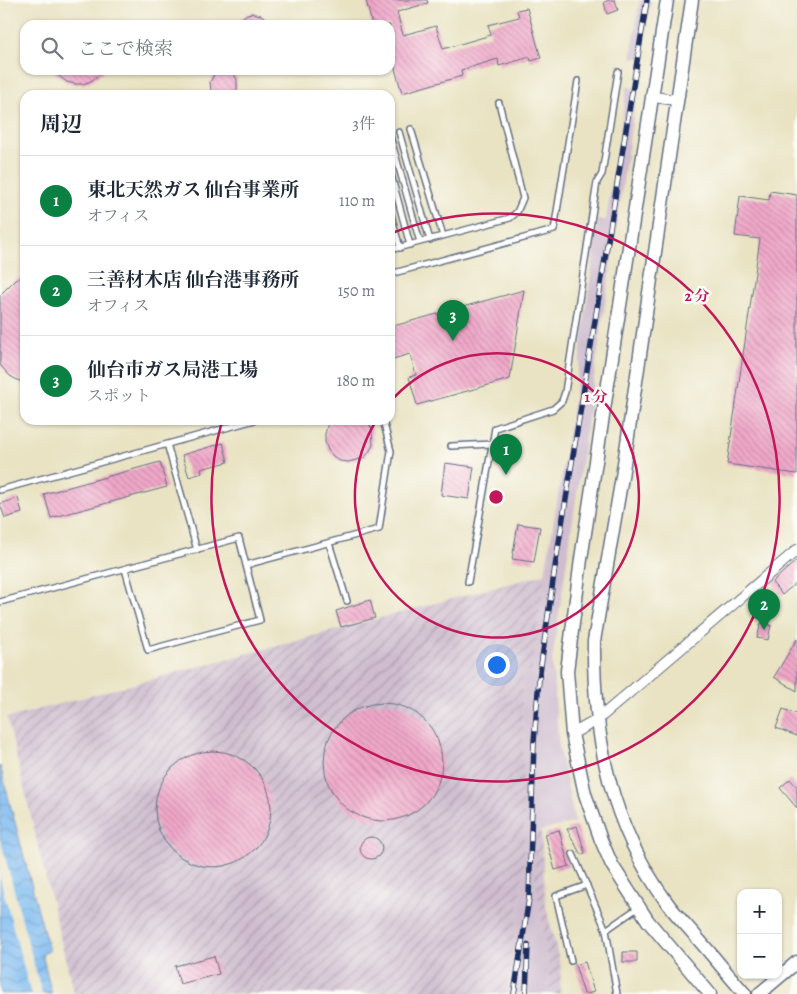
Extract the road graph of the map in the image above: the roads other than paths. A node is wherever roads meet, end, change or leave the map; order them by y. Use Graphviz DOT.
graph roads {
  1 [pos="668,0"];
  2 [pos="692,0"];
  3 [pos="618,72"];
  4 [pos="578,80"];
  5 [pos="654,97"];
  6 [pos="676,100"];
  7 [pos="499,103"];
  8 [pos="411,129"];
  9 [pos="399,132"];
  10 [pos="395,154"];
  11 [pos="395,189"];
  12 [pos="395,230"];
  13 [pos="442,236"];
  14 [pos="430,240"];
  15 [pos="420,242"];
  16 [pos="410,245"];
  17 [pos="395,248"];
  18 [pos="400,248"];
  19 [pos="395,273"];
  20 [pos="237,425"];
  21 [pos="384,425"];
  22 [pos="167,444"];
  23 [pos="492,444"];
  24 [pos="451,446"];
  25 [pos="0,490"];
  26 [pos="329,543"];
  27 [pos="197,550"];
  28 [pos="797,550"];
  29 [pos="246,564"];
  30 [pos="125,569"];
  31 [pos="468,582"];
  32 [pos="346,600"];
  33 [pos="0,602"];
  34 [pos="597,720"];
  35 [pos="572,734"];
  36 [pos="573,854"];
  37 [pos="587,885"];
  38 [pos="639,907"];
  39 [pos="606,930"];
  40 [pos="571,961"];
  41 [pos="797,962"];
  42 [pos="617,994"];
  43 [pos="710,994"];
  44 [pos="745,994"];
  45 [pos="759,994"];
  1 -- 5 [label="street"];
  2 -- 6 [label="street"];
  3 -- 23 [label="lane"];
  4 -- 19 [label="lane"];
  5 -- 6 [label="street"];
  5 -- 35 [label="street"];
  6 -- 34 [label="street"];
  7 -- 13 [label="lane"];
  8 -- 13 [label="lane"];
  9 -- 14 [label="lane"];
  10 -- 15 [label="lane"];
  11 -- 16 [label="lane"];
  12 -- 18 [label="lane"];
  13 -- 14 [label="lane"];
  14 -- 15 [label="lane"];
  15 -- 16 [label="lane"];
  16 -- 18 [label="lane"];
  17 -- 18 [label="lane"];
  20 -- 22 [label="lane"];
  21 -- 26 [label="lane"];
  22 -- 25 [label="lane"];
  22 -- 27 [label="lane"];
  23 -- 24 [label="lane"];
  23 -- 31 [label="lane"];
  26 -- 29 [label="lane"];
  26 -- 32 [label="lane"];
  27 -- 29 [label="lane"];
  27 -- 30 [label="lane"];
  28 -- 34 [label="street"];
  29 -- 30 [label="lane"];
  30 -- 33 [label="lane"];
  34 -- 35 [label="street"];
  34 -- 44 [label="street"];
  35 -- 38 [label="street"];
  36 -- 37 [label="lane"];
  37 -- 39 [label="lane"];
  37 -- 40 [label="lane"];
  38 -- 39 [label="lane"];
  38 -- 43 [label="street"];
  39 -- 42 [label="lane"];
  41 -- 45 [label="street"];
}
